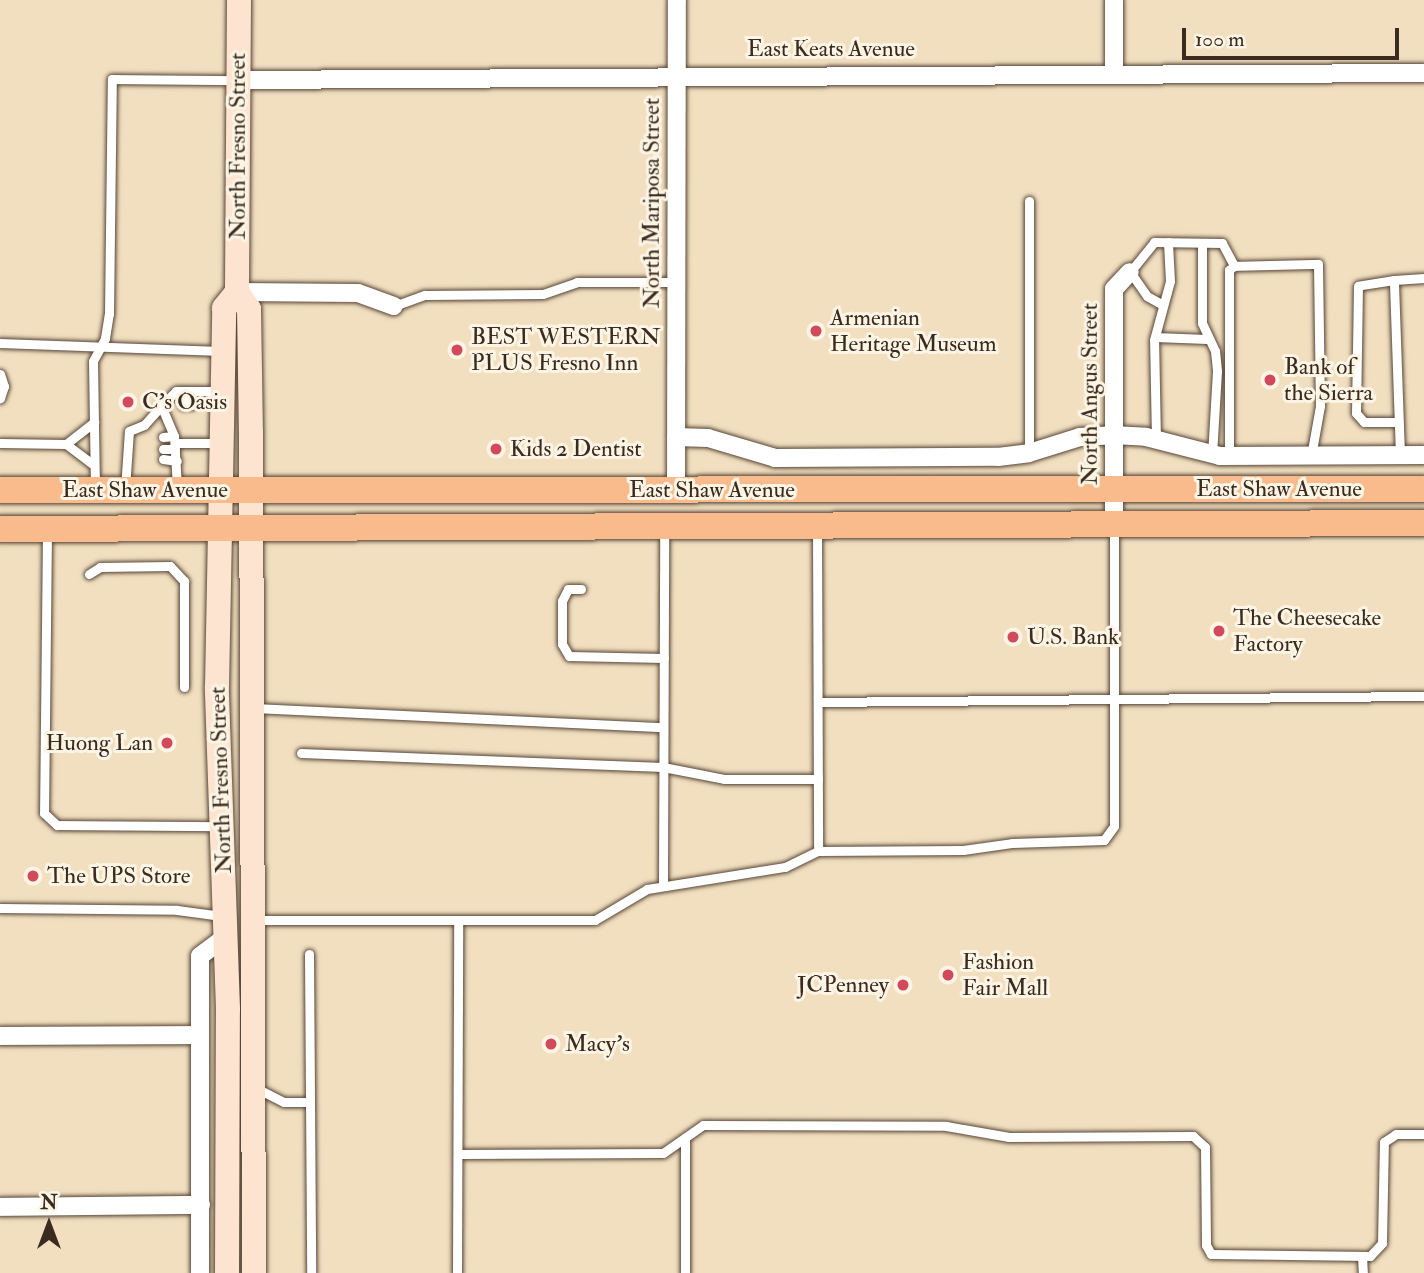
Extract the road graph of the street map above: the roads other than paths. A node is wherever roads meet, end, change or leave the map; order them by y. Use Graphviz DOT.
graph roads {
  1 [pos="239,0"];
  2 [pos="677,0"];
  3 [pos="1114,0"];
  4 [pos="677,74"];
  5 [pos="1114,74"];
  6 [pos="1424,74"];
  7 [pos="238,80"];
  8 [pos="1029,201"];
  9 [pos="1168,242"];
  10 [pos="1202,243"];
  11 [pos="1234,266"];
  12 [pos="1130,272"];
  13 [pos="1424,278"];
  14 [pos="1394,281"];
  15 [pos="676,282"];
  16 [pos="237,292"];
  17 [pos="394,306"];
  18 [pos="1163,306"];
  19 [pos="1155,337"];
  20 [pos="1208,339"];
  21 [pos="0,342"];
  22 [pos="99,346"];
  23 [pos="224,351"];
  24 [pos="0,374"];
  25 [pos="187,391"];
  26 [pos="224,391"];
  27 [pos="0,398"];
  28 [pos="187,405"];
  29 [pos="161,407"];
  30 [pos="94,422"];
  31 [pos="1397,422"];
  32 [pos="1114,435"];
  33 [pos="163,436"];
  34 [pos="676,436"];
  35 [pos="182,439"];
  36 [pos="1156,440"];
  37 [pos="0,443"];
  38 [pos="224,443"];
  39 [pos="66,444"];
  40 [pos="125,449"];
  41 [pos="137,449"];
  42 [pos="1029,453"];
  43 [pos="1220,455"];
  44 [pos="1400,455"];
  45 [pos="1424,455"];
  46 [pos="1311,456"];
  47 [pos="136,460"];
  48 [pos="125,461"];
  49 [pos="177,461"];
  50 [pos="94,478"];
  51 [pos="251,489"];
  52 [pos="1424,489"];
  53 [pos="0,490"];
  54 [pos="125,490"];
  55 [pos="177,490"];
  56 [pos="222,490"];
  57 [pos="676,490"];
  58 [pos="1114,490"];
  59 [pos="830,491"];
  60 [pos="1424,523"];
  61 [pos="817,524"];
  62 [pos="1114,524"];
  63 [pos="664,525"];
  64 [pos="535,526"];
  65 [pos="221,528"];
  66 [pos="251,528"];
  67 [pos="0,529"];
  68 [pos="47,529"];
  69 [pos="89,574"];
  70 [pos="581,589"];
  71 [pos="664,658"];
  72 [pos="184,687"];
  73 [pos="1424,696"];
  74 [pos="1114,700"];
  75 [pos="818,702"];
  76 [pos="252,708"];
  77 [pos="663,727"];
  78 [pos="301,753"];
  79 [pos="663,767"];
  80 [pos="818,779"];
  81 [pos="222,827"];
  82 [pos="818,850"];
  83 [pos="663,885"];
  84 [pos="0,908"];
  85 [pos="252,920"];
  86 [pos="458,921"];
  87 [pos="225,927"];
  88 [pos="309,954"];
  89 [pos="200,1035"];
  90 [pos="0,1037"];
  91 [pos="254,1087"];
  92 [pos="310,1102"];
  93 [pos="1424,1134"];
  94 [pos="685,1138"];
  95 [pos="458,1154"];
  96 [pos="201,1205"];
  97 [pos="0,1207"];
  98 [pos="1363,1256"];
  99 [pos="200,1273"];
  100 [pos="227,1273"];
  101 [pos="254,1273"];
  102 [pos="311,1273"];
  103 [pos="457,1273"];
  104 [pos="685,1273"];
  105 [pos="1363,1273"];
  1 -- 7 [label="main road, North Fresno Street"];
  2 -- 4 [label="street, North Mariposa Street"];
  3 -- 5 [label="street"];
  4 -- 5 [label="street, East Keats Avenue"];
  4 -- 7 [label="street, East Keats Avenue"];
  4 -- 15 [label="street, North Mariposa Street"];
  5 -- 6 [label="street, East Keats Avenue"];
  7 -- 16 [label="main road, North Fresno Street"];
  7 -- 22 [label="lane"];
  8 -- 42 [label="lane"];
  9 -- 10 [label="lane"];
  9 -- 12 [label="lane"];
  9 -- 18 [label="lane"];
  10 -- 11 [label="lane"];
  10 -- 20 [label="lane"];
  11 -- 43 [label="lane"];
  11 -- 46 [label="lane"];
  12 -- 18 [label="lane"];
  12 -- 32 [label="street, North Angus Street"];
  13 -- 14 [label="lane"];
  14 -- 31 [label="lane"];
  14 -- 31 [label="lane"];
  15 -- 17 [label="lane"];
  15 -- 34 [label="street, North Mariposa Street"];
  16 -- 17 [label="street"];
  16 -- 23 [label="main road, North Fresno Street"];
  16 -- 51 [label="main road, North Fresno Street"];
  18 -- 19 [label="lane"];
  19 -- 20 [label="lane"];
  19 -- 36 [label="lane"];
  20 -- 43 [label="lane"];
  21 -- 22 [label="lane"];
  22 -- 23 [label="lane"];
  22 -- 30 [label="lane"];
  23 -- 26 [label="main road, North Fresno Street"];
  24 -- 27 [label="lane"];
  25 -- 26 [label="lane"];
  25 -- 28 [label="lane"];
  25 -- 29 [label="lane"];
  26 -- 38 [label="main road, North Fresno Street"];
  29 -- 35 [label="lane"];
  29 -- 40 [label="lane"];
  30 -- 39 [label="lane"];
  30 -- 50 [label="lane"];
  31 -- 44 [label="lane"];
  32 -- 36 [label="street"];
  32 -- 42 [label="street"];
  32 -- 58 [label="street, North Angus Street"];
  33 -- 35 [label="lane"];
  34 -- 42 [label="street"];
  34 -- 57 [label="street, North Mariposa Street"];
  35 -- 38 [label="lane"];
  35 -- 49 [label="lane"];
  35 -- 49 [label="lane"];
  36 -- 43 [label="street"];
  37 -- 39 [label="lane"];
  38 -- 56 [label="main road, North Fresno Street"];
  39 -- 50 [label="lane"];
  40 -- 41 [label="lane"];
  40 -- 48 [label="lane"];
  43 -- 46 [label="street"];
  44 -- 45 [label="street"];
  44 -- 46 [label="street"];
  47 -- 48 [label="lane"];
  48 -- 54 [label="lane"];
  49 -- 55 [label="lane"];
  50 -- 53 [label="main road, East Shaw Avenue"];
  50 -- 54 [label="main road, East Shaw Avenue"];
  51 -- 56 [label="main road, East Shaw Avenue"];
  51 -- 57 [label="main road, East Shaw Avenue"];
  51 -- 66 [label="main road, North Fresno Street"];
  52 -- 58 [label="main road, East Shaw Avenue"];
  54 -- 55 [label="main road, East Shaw Avenue"];
  55 -- 56 [label="main road, East Shaw Avenue"];
  56 -- 65 [label="main road, North Fresno Street"];
  57 -- 59 [label="main road, East Shaw Avenue"];
  57 -- 64 [label="main road"];
  58 -- 59 [label="main road, East Shaw Avenue"];
  58 -- 62 [label="street, North Angus Street"];
  59 -- 63 [label="main road"];
  60 -- 62 [label="main road, East Shaw Avenue"];
  61 -- 62 [label="main road, East Shaw Avenue"];
  61 -- 63 [label="main road, East Shaw Avenue"];
  61 -- 75 [label="lane"];
  62 -- 74 [label="lane"];
  63 -- 64 [label="main road, East Shaw Avenue"];
  63 -- 71 [label="lane"];
  64 -- 66 [label="main road, East Shaw Avenue"];
  65 -- 66 [label="main road, East Shaw Avenue"];
  65 -- 68 [label="main road, East Shaw Avenue"];
  65 -- 81 [label="main road, North Fresno Street"];
  66 -- 76 [label="main road, North Fresno Street"];
  67 -- 68 [label="main road, East Shaw Avenue"];
  68 -- 81 [label="lane"];
  69 -- 72 [label="lane"];
  70 -- 71 [label="lane"];
  71 -- 77 [label="lane"];
  73 -- 74 [label="lane"];
  74 -- 75 [label="lane"];
  74 -- 82 [label="lane"];
  75 -- 80 [label="lane"];
  76 -- 77 [label="lane"];
  76 -- 85 [label="main road, North Fresno Street"];
  77 -- 79 [label="lane"];
  78 -- 79 [label="lane"];
  79 -- 80 [label="lane"];
  79 -- 83 [label="lane"];
  80 -- 82 [label="lane"];
  81 -- 85 [label="main road"];
  81 -- 87 [label="main road, North Fresno Street"];
  82 -- 83 [label="lane"];
  83 -- 86 [label="lane"];
  84 -- 87 [label="lane"];
  85 -- 86 [label="lane"];
  85 -- 91 [label="main road, North Fresno Street"];
  86 -- 95 [label="lane"];
  87 -- 89 [label="street"];
  87 -- 100 [label="main road, North Fresno Street"];
  88 -- 92 [label="lane"];
  89 -- 90 [label="street"];
  89 -- 96 [label="street"];
  91 -- 92 [label="lane"];
  91 -- 101 [label="main road, North Fresno Street"];
  92 -- 102 [label="lane"];
  93 -- 98 [label="lane"];
  94 -- 95 [label="lane"];
  94 -- 98 [label="lane"];
  94 -- 104 [label="lane"];
  95 -- 103 [label="lane"];
  96 -- 97 [label="street"];
  96 -- 99 [label="street"];
  98 -- 105 [label="lane"];
}
